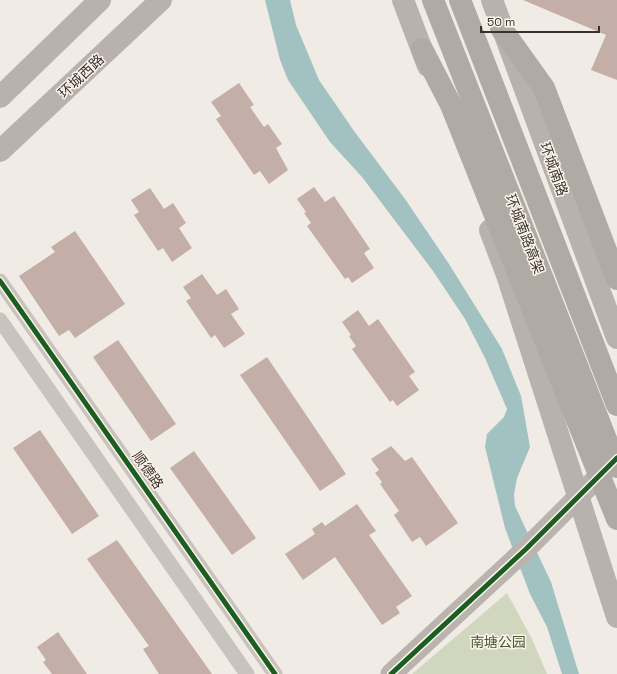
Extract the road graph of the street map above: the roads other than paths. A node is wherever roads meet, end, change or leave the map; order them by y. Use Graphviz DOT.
graph roads {
  1 [pos="100,0"];
  2 [pos="161,0"];
  3 [pos="403,0"];
  4 [pos="433,0"];
  5 [pos="460,0"];
  6 [pos="492,0"];
  7 [pos="501,28"];
  8 [pos="422,49"];
  9 [pos="0,97"];
  10 [pos="0,152"];
  11 [pos="617,279"];
  12 [pos="0,281"];
  13 [pos="0,320"];
  14 [pos="617,338"];
  15 [pos="617,405"];
  16 [pos="617,458"];
  17 [pos="617,467"];
  18 [pos="572,502"];
  19 [pos="617,519"];
  20 [pos="617,617"];
  21 [pos="247,674"];
  22 [pos="275,674"];
  23 [pos="391,674"];
  1 -- 9 [label="main road"];
  2 -- 10 [label="main road, 环城西路"];
  3 -- 8 [label="main road"];
  4 -- 17 [label="highway, 环城南路高架, bridge"];
  5 -- 15 [label="highway, 环城南路高架"];
  6 -- 7 [label="main road, 环城南路"];
  7 -- 11 [label="highway"];
  7 -- 14 [label="main road, 环城南路"];
  8 -- 18 [label="main road"];
  8 -- 19 [label="highway, bridge"];
  12 -- 22 [label="street, 顺德路"];
  13 -- 21 [label="street"];
  16 -- 18 [label="street"];
  18 -- 20 [label="main road"];
  18 -- 23 [label="street"];
}
